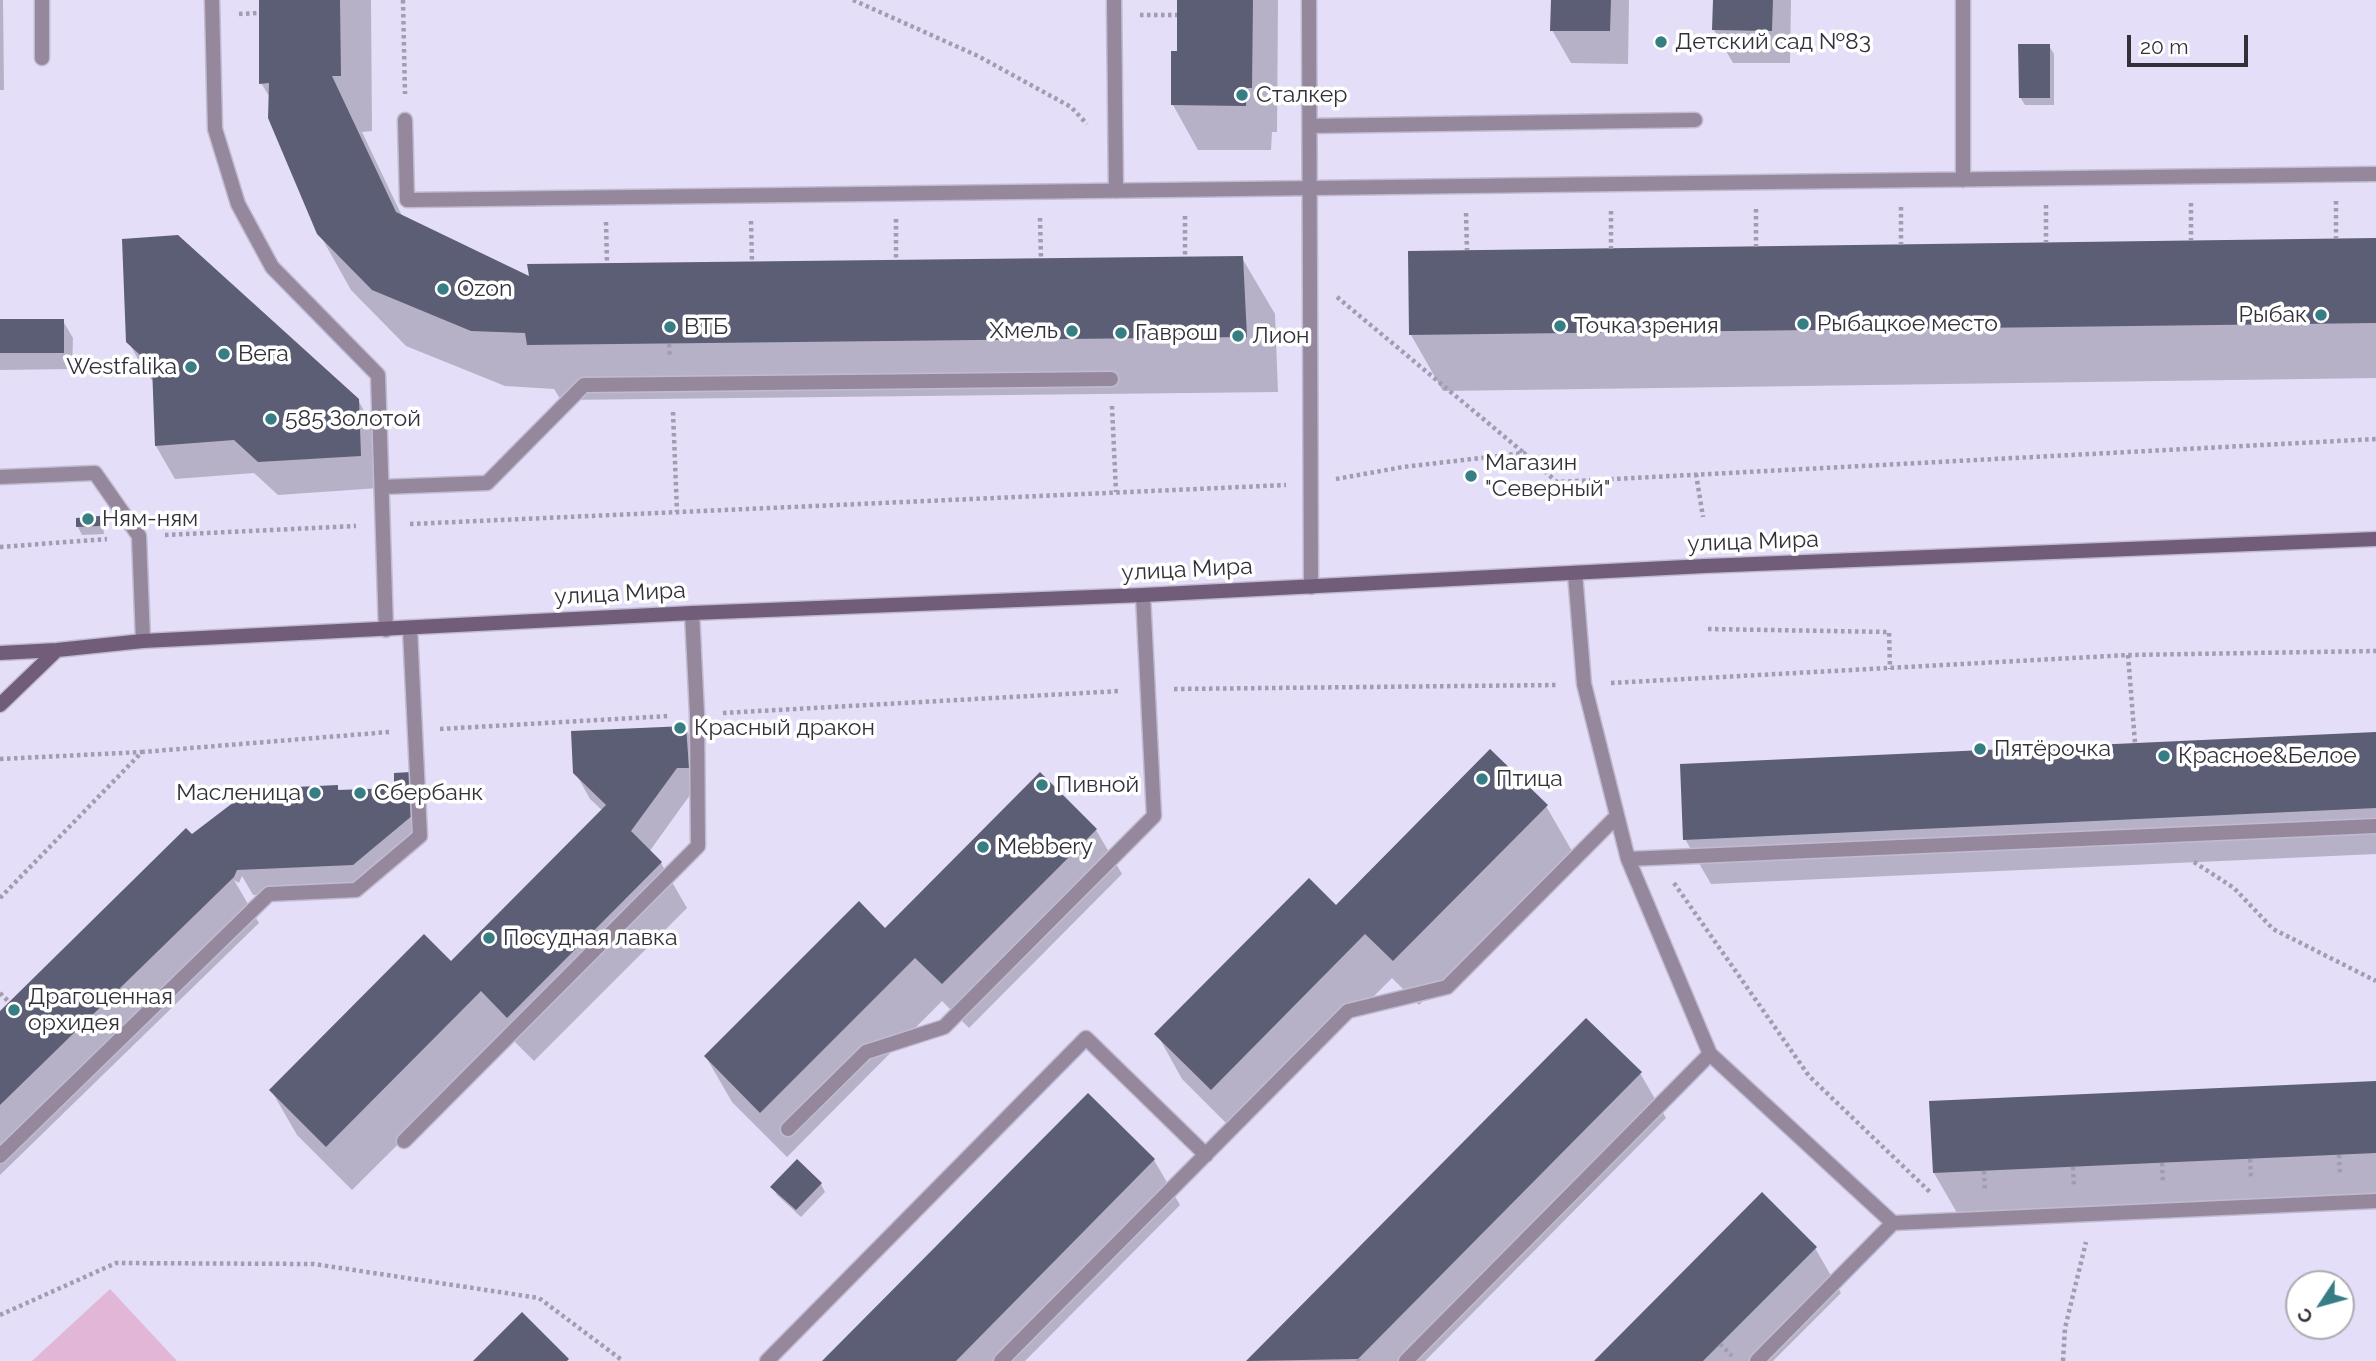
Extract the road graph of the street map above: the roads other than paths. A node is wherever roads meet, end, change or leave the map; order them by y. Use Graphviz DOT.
graph roads {
  1 [pos="42,0"];
  2 [pos="212,0"];
  3 [pos="1309,0"];
  4 [pos="1963,0"];
  5 [pos="1114,7"];
  6 [pos="42,58"];
  7 [pos="405,120"];
  8 [pos="1695,120"];
  9 [pos="1310,126"];
  10 [pos="2376,174"];
  11 [pos="1963,180"];
  12 [pos="1311,188"];
  13 [pos="1116,191"];
  14 [pos="1111,379"];
  15 [pos="0,477"];
  16 [pos="382,487"];
  17 [pos="2376,539"];
  18 [pos="1574,573"];
  19 [pos="1311,587"];
  20 [pos="1143,595"];
  21 [pos="692,613"];
  22 [pos="410,629"];
  23 [pos="386,630"];
  24 [pos="143,641"];
  25 [pos="57,650"];
  26 [pos="0,653"];
  27 [pos="0,705"];
  28 [pos="1617,816"];
  29 [pos="2376,825"];
  30 [pos="1628,859"];
  31 [pos="1710,1054"];
  32 [pos="788,1129"];
  33 [pos="404,1141"];
  34 [pos="1206,1155"];
  35 [pos="0,1156"];
  36 [pos="2376,1201"];
  37 [pos="1893,1223"];
  38 [pos="767,1361"];
  39 [pos="1001,1361"];
  40 [pos="1406,1361"];
  41 [pos="1757,1361"];
  1 -- 6 [label="lane"];
  2 -- 16 [label="lane"];
  3 -- 9 [label="lane"];
  4 -- 11 [label="lane"];
  5 -- 13 [label="lane"];
  7 -- 13 [label="lane"];
  8 -- 9 [label="lane"];
  9 -- 12 [label="lane"];
  10 -- 11 [label="lane"];
  11 -- 12 [label="lane"];
  12 -- 13 [label="lane"];
  12 -- 19 [label="lane"];
  14 -- 16 [label="lane"];
  15 -- 24 [label="lane"];
  16 -- 23 [label="lane"];
  17 -- 18 [label="main road, улица Мира"];
  18 -- 19 [label="main road, улица Мира"];
  18 -- 28 [label="lane"];
  19 -- 20 [label="main road, улица Мира"];
  20 -- 21 [label="main road, улица Мира"];
  20 -- 32 [label="lane"];
  21 -- 22 [label="main road, улица Мира"];
  21 -- 33 [label="lane"];
  22 -- 23 [label="main road, улица Мира"];
  22 -- 35 [label="lane"];
  23 -- 24 [label="main road, улица Мира"];
  24 -- 25 [label="main road, улица Мира"];
  25 -- 26 [label="main road, улица Мира"];
  25 -- 27 [label="main road"];
  28 -- 30 [label="lane"];
  28 -- 34 [label="lane"];
  29 -- 30 [label="lane"];
  30 -- 31 [label="lane"];
  31 -- 37 [label="lane"];
  31 -- 40 [label="lane"];
  34 -- 38 [label="lane"];
  34 -- 39 [label="lane"];
  36 -- 37 [label="lane"];
  37 -- 41 [label="lane"];
}
